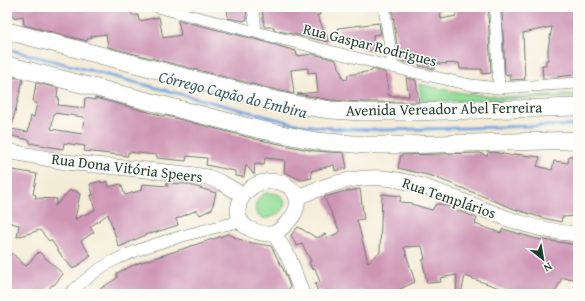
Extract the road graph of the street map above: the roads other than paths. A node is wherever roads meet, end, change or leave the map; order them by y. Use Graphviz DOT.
graph roads {
  1 [pos="157,7"];
  2 [pos="253,7"];
  3 [pos="384,7"];
  4 [pos="495,14"];
  5 [pos="7,31"];
  6 [pos="256,31"];
  7 [pos="7,65"];
  8 [pos="393,67"];
  9 [pos="578,84"];
  10 [pos="499,88"];
  11 [pos="578,107"];
  12 [pos="578,140"];
  13 [pos="7,151"];
  14 [pos="243,195"];
  15 [pos="297,197"];
  16 [pos="240,221"];
  17 [pos="274,233"];
  18 [pos="578,234"];
  19 [pos="69,294"];
  20 [pos="302,294"];
  1 -- 6 [label="street, Rua Gaspar Rodrigues"];
  2 -- 6 [label="street"];
  3 -- 8 [label="street"];
  4 -- 10 [label="street"];
  5 -- 11 [label="main road, Avenida Vereador Abel Ferreira"];
  6 -- 8 [label="street, Rua Gaspar Rodrigues"];
  7 -- 12 [label="main road"];
  8 -- 10 [label="street, Rua Gaspar Rodrigues"];
  9 -- 10 [label="street, Rua Gaspar Rodrigues"];
  13 -- 14 [label="street, Rua Dona Vitória Speers"];
  14 -- 15 [label="street"];
  14 -- 16 [label="street"];
  15 -- 17 [label="street"];
  15 -- 18 [label="street, Rua Templários"];
  16 -- 17 [label="street"];
  16 -- 19 [label="street"];
  17 -- 20 [label="street"];
}
